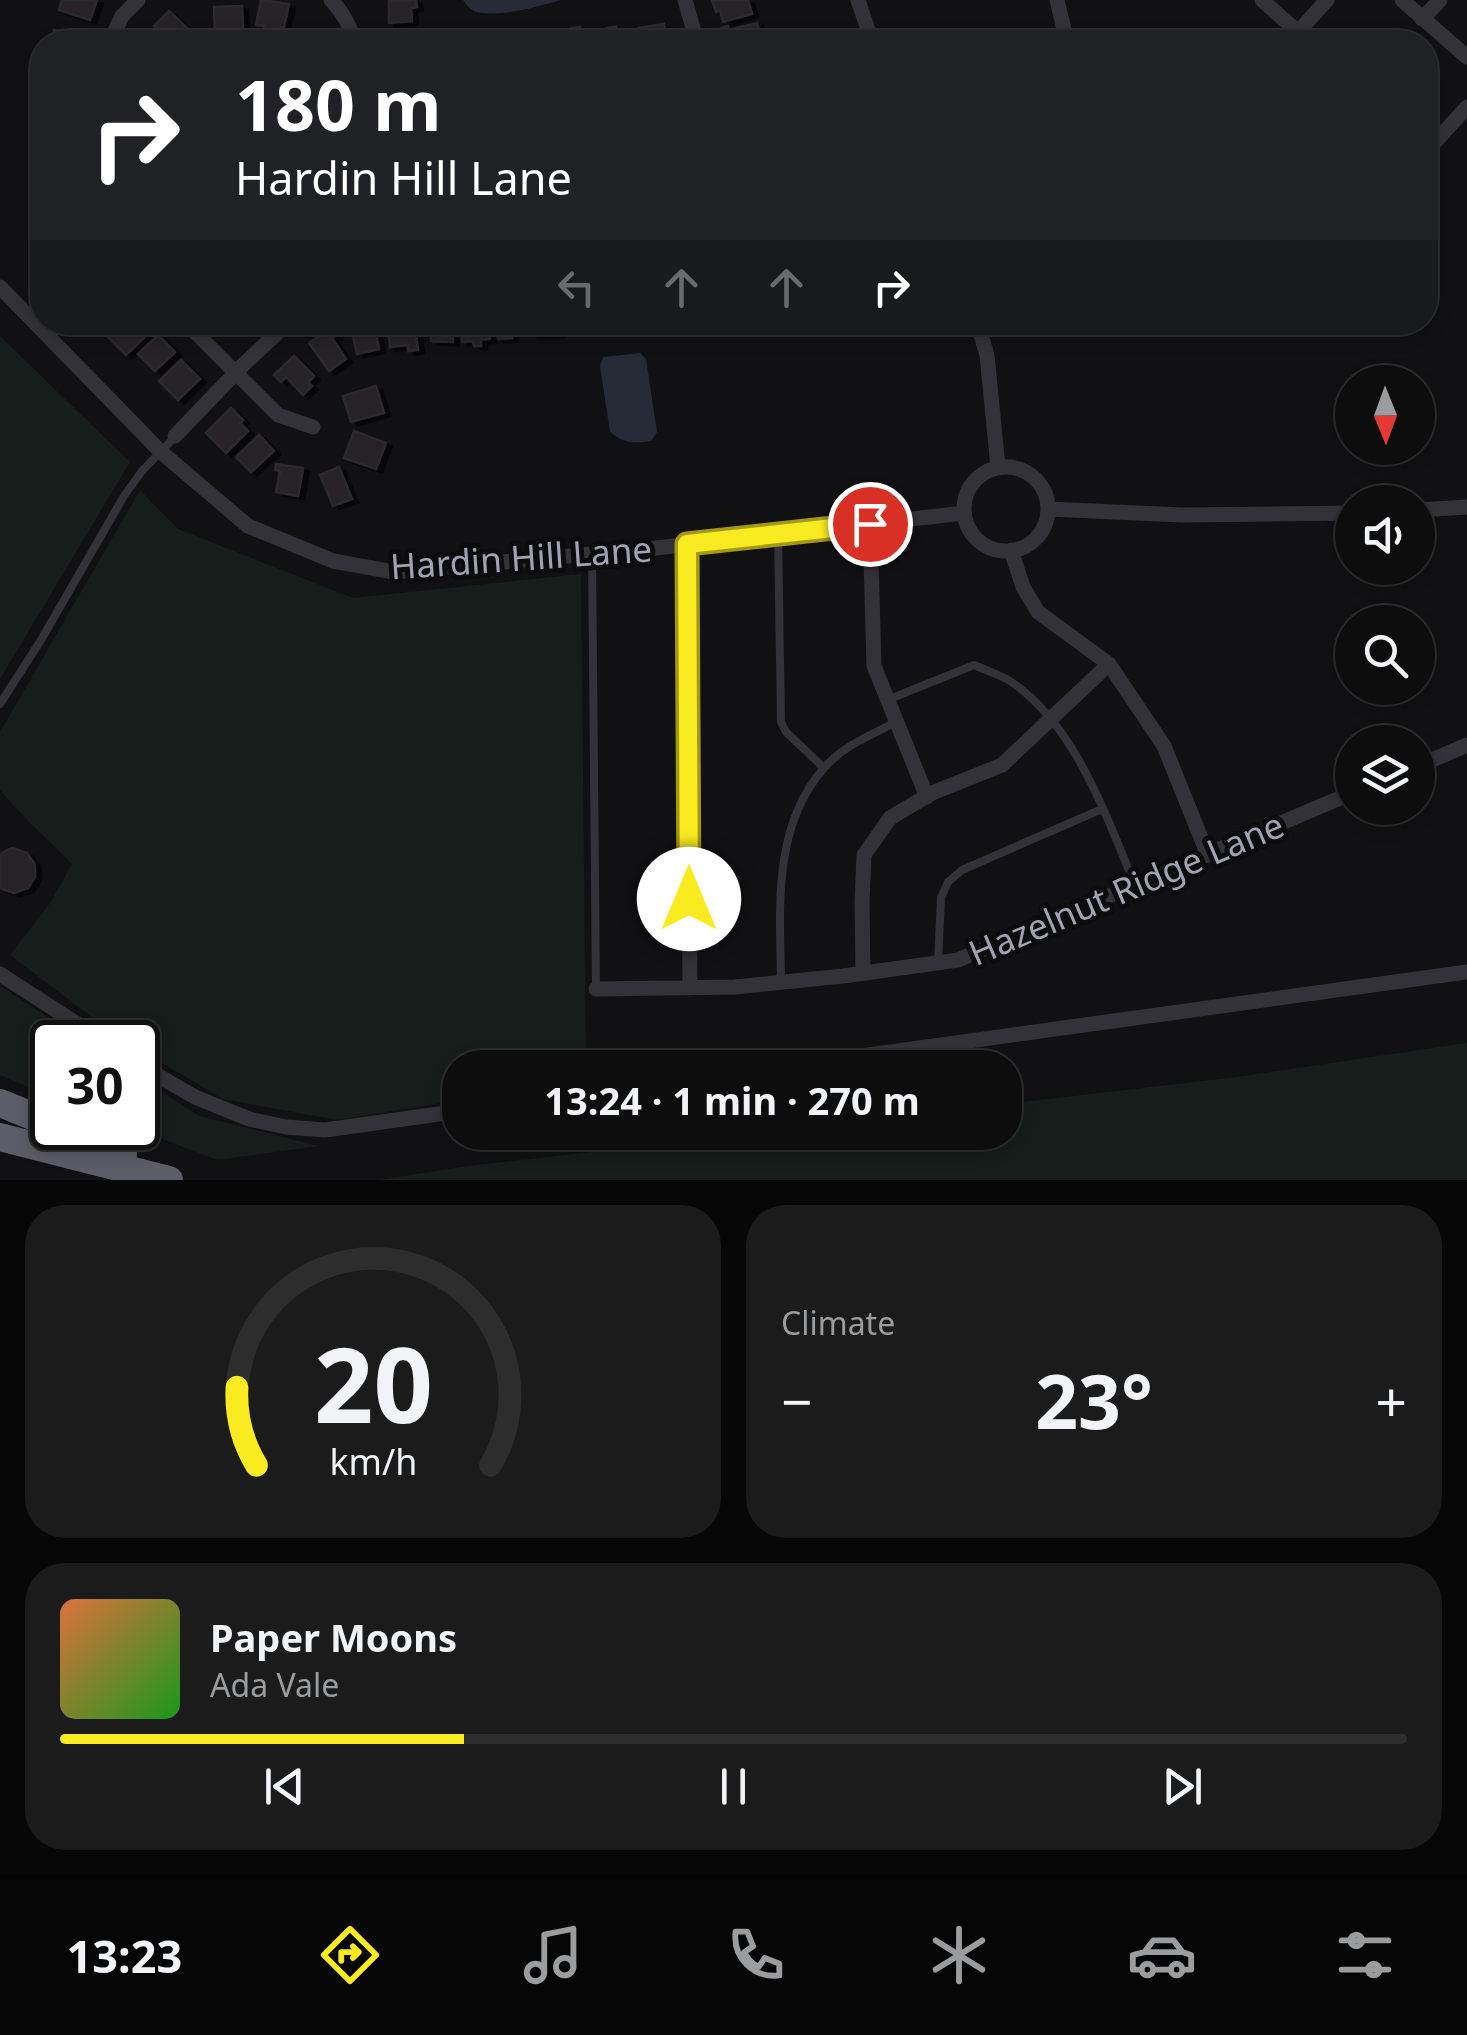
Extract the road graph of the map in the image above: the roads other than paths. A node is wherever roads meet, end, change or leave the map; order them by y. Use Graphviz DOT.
graph roads {
  1 [pos="138,0"];
  2 [pos="331,0"];
  3 [pos="685,0"];
  4 [pos="858,0"];
  5 [pos="1057,0"];
  6 [pos="1262,0"];
  7 [pos="1327,0"];
  8 [pos="1402,0"];
  9 [pos="1440,0"];
  10 [pos="1422,19"];
  11 [pos="116,30"];
  12 [pos="350,30"];
  13 [pos="694,30"];
  14 [pos="868,30"];
  15 [pos="1064,30"];
  16 [pos="1290,30"];
  17 [pos="1305,30"];
  18 [pos="1435,30"];
  19 [pos="1438,33"];
  20 [pos="1467,57"];
  21 [pos="1467,107"];
  22 [pos="1438,138"];
  23 [pos="0,286"];
  24 [pos="30,317"];
  25 [pos="47,335"];
  26 [pos="198,335"];
  27 [pos="276,335"];
  28 [pos="984,335"];
  29 [pos="235,374"];
  30 [pos="313,426"];
  31 [pos="175,436"];
  32 [pos="160,452"];
  33 [pos="998,468"];
  34 [pos="1467,507"];
  35 [pos="1435,509"];
  36 [pos="1048,510"];
  37 [pos="964,513"];
  38 [pos="1335,513"];
  39 [pos="870,524"];
  40 [pos="778,534"];
  41 [pos="687,544"];
  42 [pos="1011,550"];
  43 [pos="592,554"];
  44 [pos="1109,664"];
  45 [pos="887,700"];
  46 [pos="0,704"];
  47 [pos="1052,719"];
  48 [pos="896,722"];
  49 [pos="1467,745"];
  50 [pos="1435,759"];
  51 [pos="824,768"];
  52 [pos="926,796"];
  53 [pos="1335,800"];
  54 [pos="1102,809"];
  55 [pos="1208,854"];
  56 [pos="1135,885"];
  57 [pos="938,962"];
  58 [pos="1467,972"];
  59 [pos="863,973"];
  60 [pos="0,974"];
  61 [pos="782,982"];
  62 [pos="596,988"];
  63 [pos="690,988"];
  64 [pos="70,1020"];
  65 [pos="904,1050"];
  66 [pos="160,1077"];
  67 [pos="0,1103"];
  68 [pos="442,1114"];
  69 [pos="30,1115"];
  70 [pos="0,1137"];
  71 [pos="113,1150"];
  72 [pos="169,1180"];
  73 [pos="184,1180"];
  1 -- 11 [label="street"];
  2 -- 12 [label="street"];
  3 -- 13 [label="street"];
  4 -- 14 [label="street"];
  5 -- 15 [label="street"];
  6 -- 16 [label="street"];
  7 -- 17 [label="street"];
  8 -- 10 [label="street"];
  9 -- 10 [label="street"];
  10 -- 18 [label="street"];
  19 -- 20 [label="street"];
  21 -- 22 [label="street"];
  23 -- 24 [label="street, Hardin Hill Lane"];
  25 -- 32 [label="street, Hardin Hill Lane"];
  26 -- 29 [label="street"];
  27 -- 29 [label="street"];
  28 -- 33 [label="street"];
  29 -- 30 [label="street"];
  29 -- 31 [label="street"];
  31 -- 32 [label="lane"];
  32 -- 43 [label="street, Hardin Hill Lane"];
  32 -- 46 [label="lane"];
  33 -- 36 [label="street"];
  33 -- 37 [label="street"];
  34 -- 35 [label="street"];
  36 -- 38 [label="street"];
  36 -- 42 [label="street"];
  37 -- 39 [label="street, Hardin Hill Lane"];
  37 -- 42 [label="street"];
  39 -- 40 [label="street, Hardin Hill Lane"];
  39 -- 45 [label="street"];
  40 -- 41 [label="street, Hardin Hill Lane"];
  40 -- 51 [label="lane"];
  41 -- 43 [label="street, Hardin Hill Lane"];
  41 -- 63 [label="street"];
  42 -- 44 [label="street"];
  43 -- 62 [label="lane"];
  44 -- 47 [label="street"];
  44 -- 55 [label="street"];
  45 -- 47 [label="lane"];
  45 -- 48 [label="street"];
  47 -- 52 [label="street"];
  47 -- 54 [label="lane"];
  48 -- 51 [label="lane"];
  48 -- 52 [label="street"];
  49 -- 50 [label="street"];
  51 -- 61 [label="lane"];
  52 -- 59 [label="street"];
  53 -- 55 [label="street, Hazelnut Ridge Lane"];
  54 -- 56 [label="lane"];
  54 -- 57 [label="lane"];
  55 -- 56 [label="street, Hazelnut Ridge Lane"];
  56 -- 57 [label="street, Hazelnut Ridge Lane"];
  57 -- 59 [label="street, Hazelnut Ridge Lane"];
  58 -- 65 [label="street"];
  59 -- 61 [label="street, Hazelnut Ridge Lane"];
  60 -- 64 [label="street"];
  61 -- 63 [label="street, Hazelnut Ridge Lane"];
  62 -- 63 [label="street, Hazelnut Ridge Lane"];
  66 -- 68 [label="street"];
  67 -- 69 [label="highway"];
  70 -- 72 [label="highway"];
  71 -- 73 [label="highway"];
}
